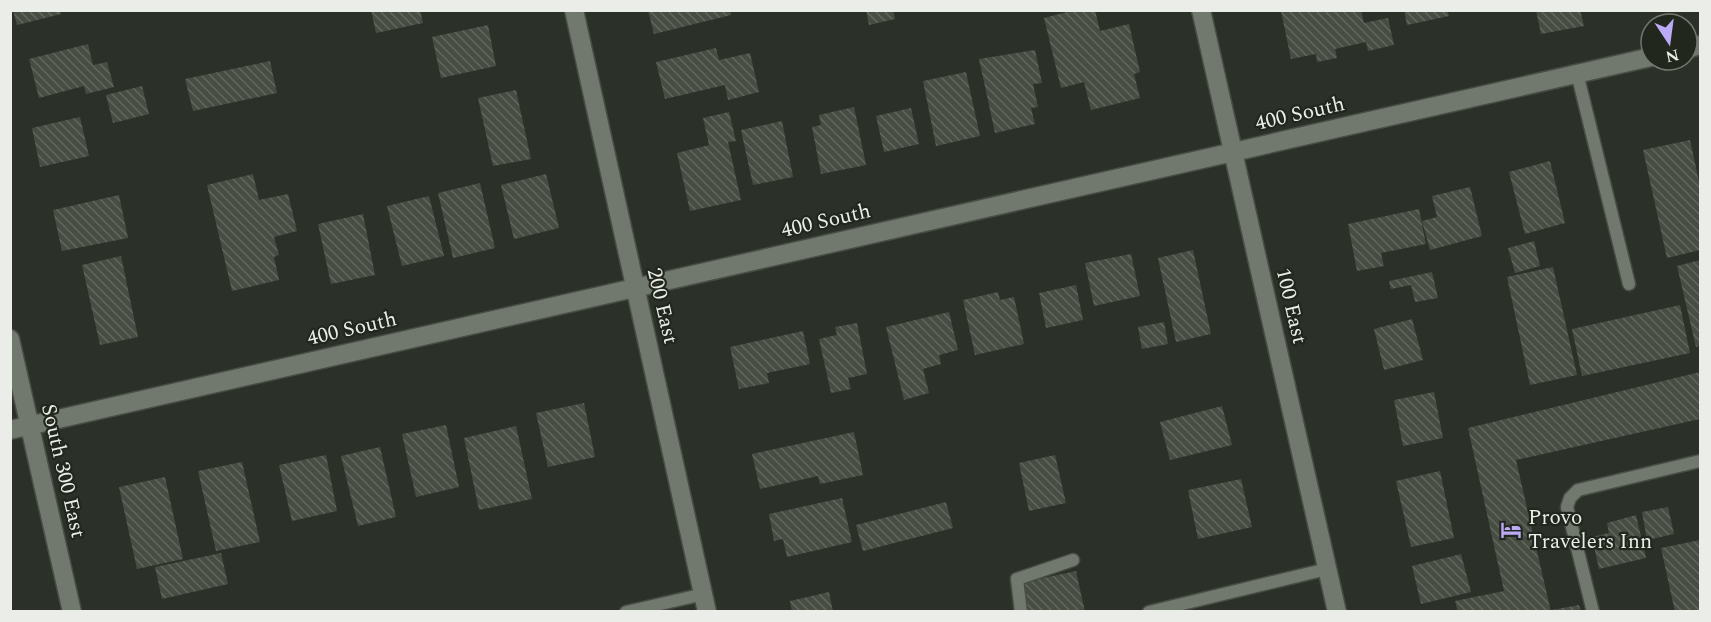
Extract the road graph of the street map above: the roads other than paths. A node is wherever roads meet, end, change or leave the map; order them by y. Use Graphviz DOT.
graph roads {
  1 [pos="574,10"];
  2 [pos="1201,10"];
  3 [pos="1639,60"];
  4 [pos="1577,73"];
  5 [pos="1233,152"];
  6 [pos="1629,284"];
  7 [pos="635,287"];
  8 [pos="10,339"];
  9 [pos="30,425"];
  10 [pos="10,430"];
  11 [pos="1701,461"];
  12 [pos="1073,560"];
  13 [pos="1327,569"];
  14 [pos="706,603"];
  15 [pos="72,612"];
  16 [pos="626,612"];
  17 [pos="1021,612"];
  18 [pos="1149,612"];
  19 [pos="1337,612"];
  20 [pos="1593,612"];
  1 -- 7 [label="street, 200 East"];
  2 -- 5 [label="street, 100 East"];
  3 -- 4 [label="street, 400 South"];
  4 -- 5 [label="street, 400 South"];
  4 -- 6 [label="lane"];
  5 -- 7 [label="street, 400 South"];
  5 -- 13 [label="street, 100 East"];
  7 -- 9 [label="street, 400 South"];
  7 -- 14 [label="street, 200 East"];
  8 -- 9 [label="street, South 300 East"];
  9 -- 10 [label="street, 400 South"];
  9 -- 15 [label="street, South 300 East"];
  11 -- 20 [label="lane"];
  12 -- 17 [label="lane"];
  13 -- 18 [label="lane"];
  13 -- 19 [label="street, 100 East"];
  14 -- 16 [label="lane"];
}
